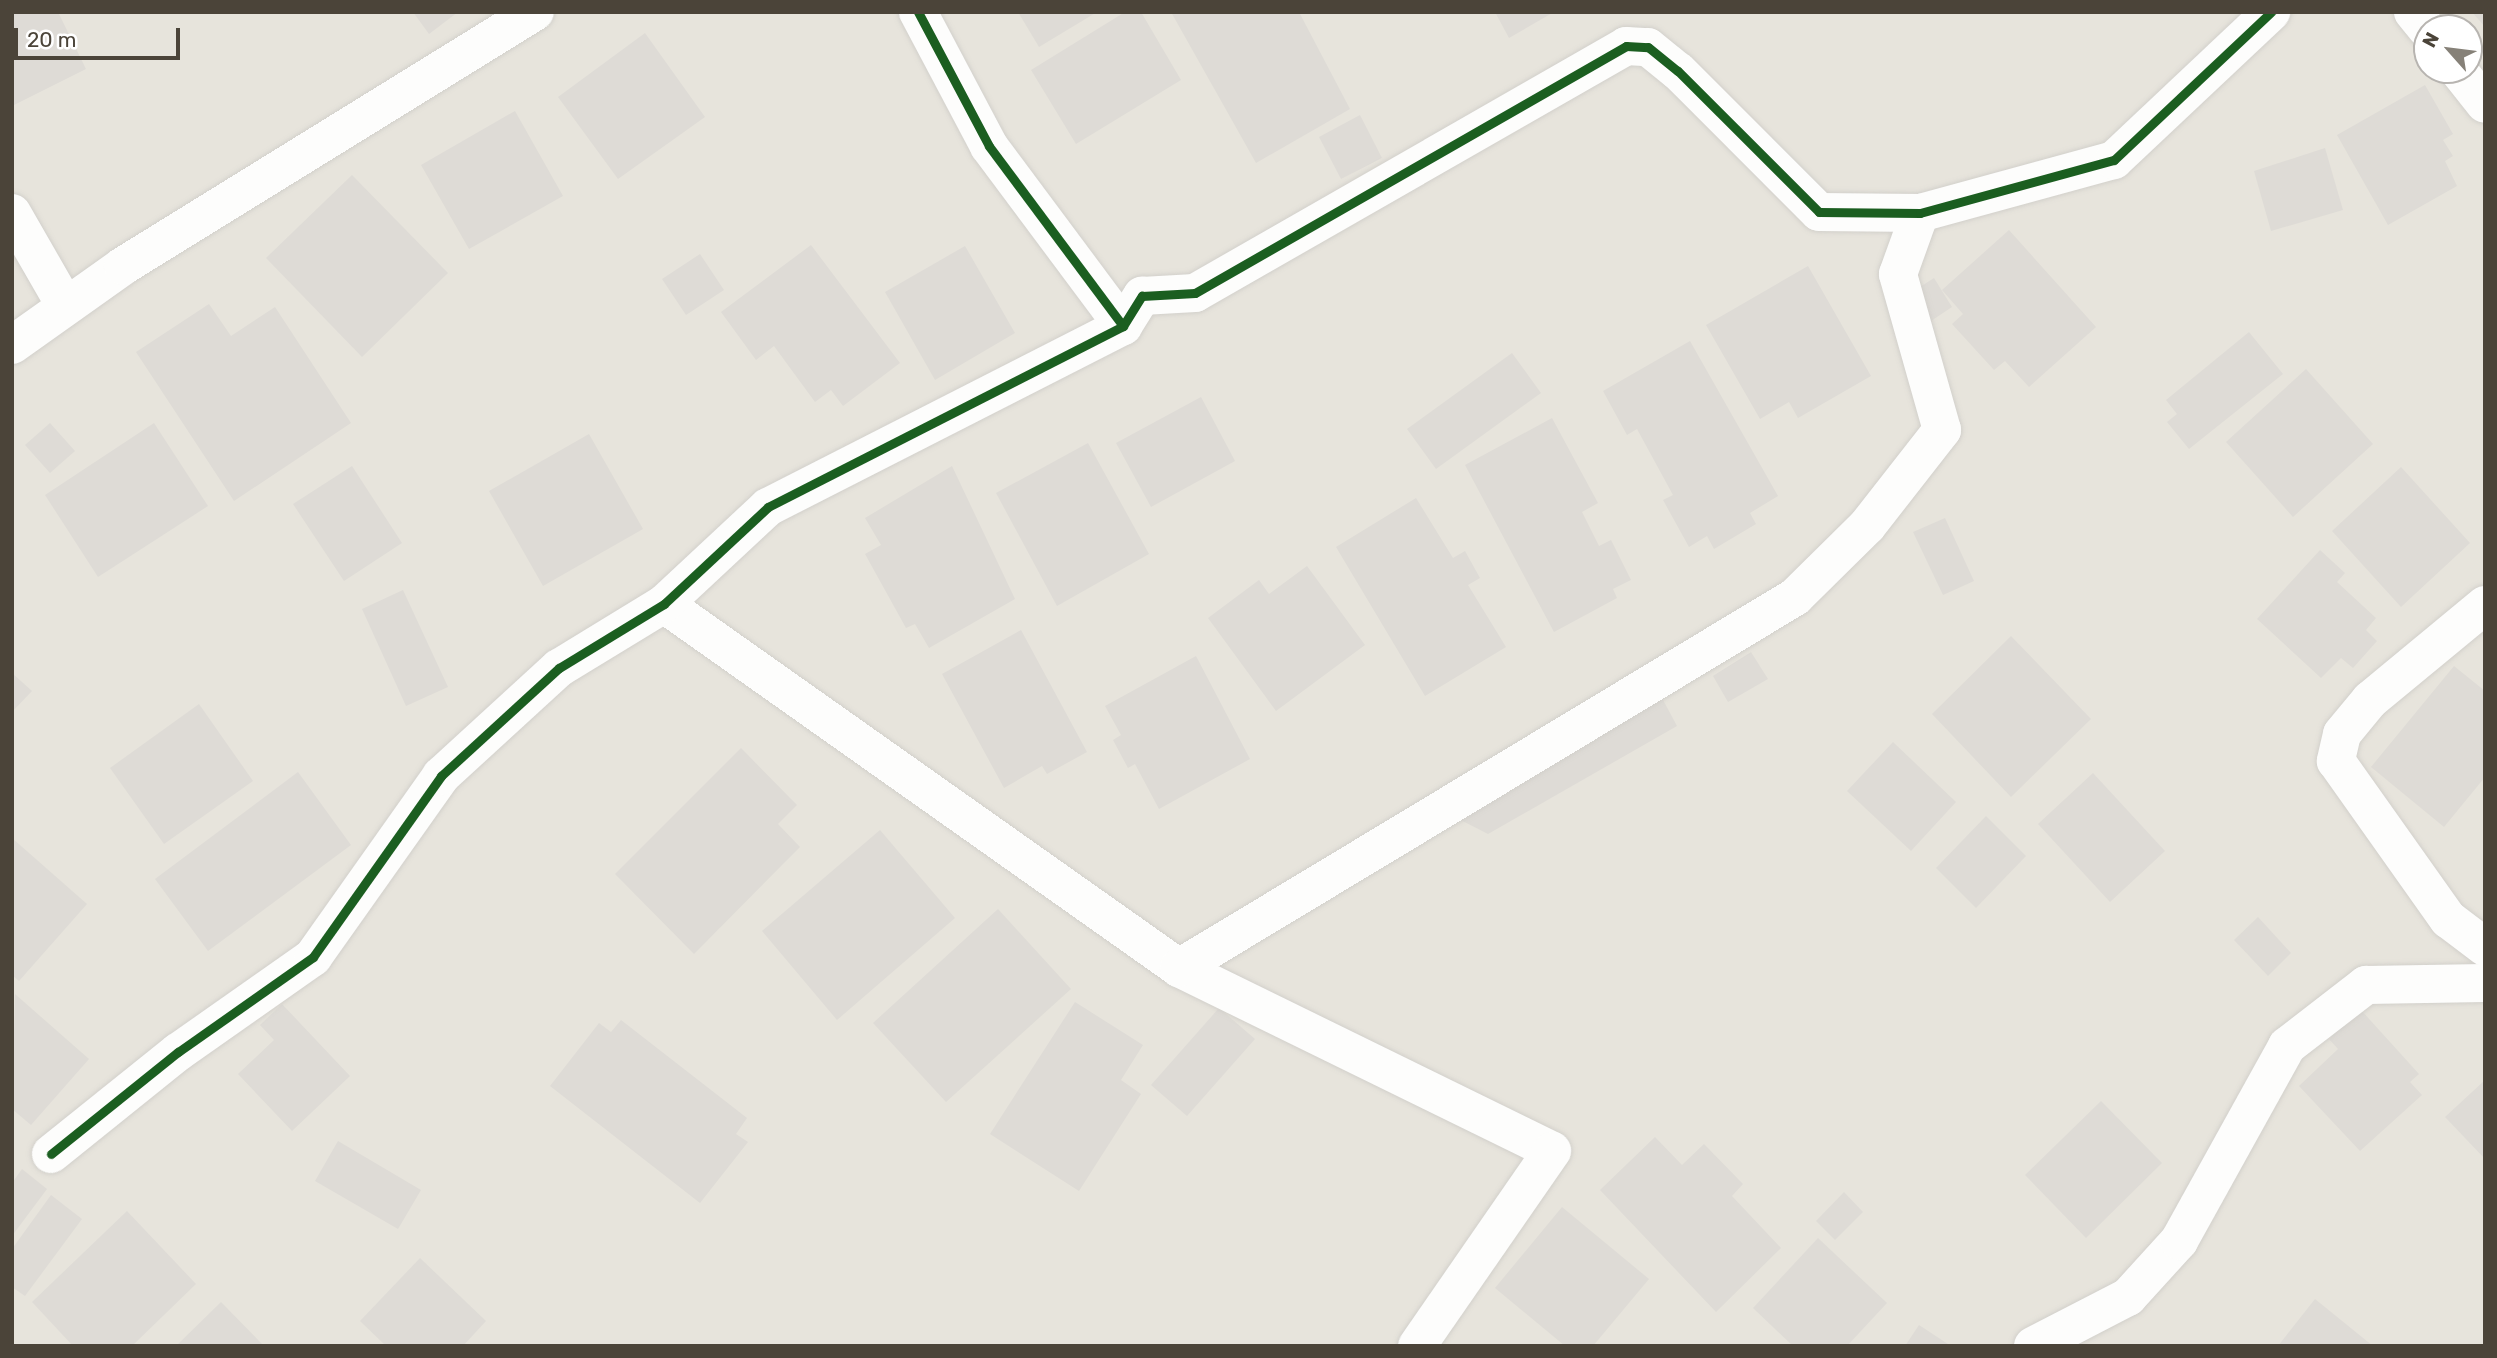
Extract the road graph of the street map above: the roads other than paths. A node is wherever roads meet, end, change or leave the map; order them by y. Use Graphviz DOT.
graph roads {
  1 [pos="535,12"];
  2 [pos="918,12"];
  3 [pos="2271,12"];
  4 [pos="2469,84"];
  5 [pos="2485,104"];
  6 [pos="12,213"];
  7 [pos="1920,213"];
  8 [pos="65,305"];
  9 [pos="1123,326"];
  10 [pos="12,345"];
  11 [pos="664,604"];
  12 [pos="2485,605"];
  13 [pos="2485,947"];
  14 [pos="1178,968"];
  15 [pos="2485,983"];
  16 [pos="51,1154"];
  17 [pos="1417,1346"];
  18 [pos="2033,1346"];
  1 -- 8 [label="street"];
  2 -- 9 [label="street"];
  3 -- 7 [label="street"];
  4 -- 5 [label="street"];
  6 -- 8 [label="street"];
  7 -- 9 [label="street"];
  7 -- 14 [label="street"];
  8 -- 10 [label="street"];
  9 -- 11 [label="street"];
  11 -- 14 [label="street"];
  11 -- 16 [label="street"];
  12 -- 13 [label="street"];
  14 -- 17 [label="street"];
  15 -- 18 [label="street"];
}
